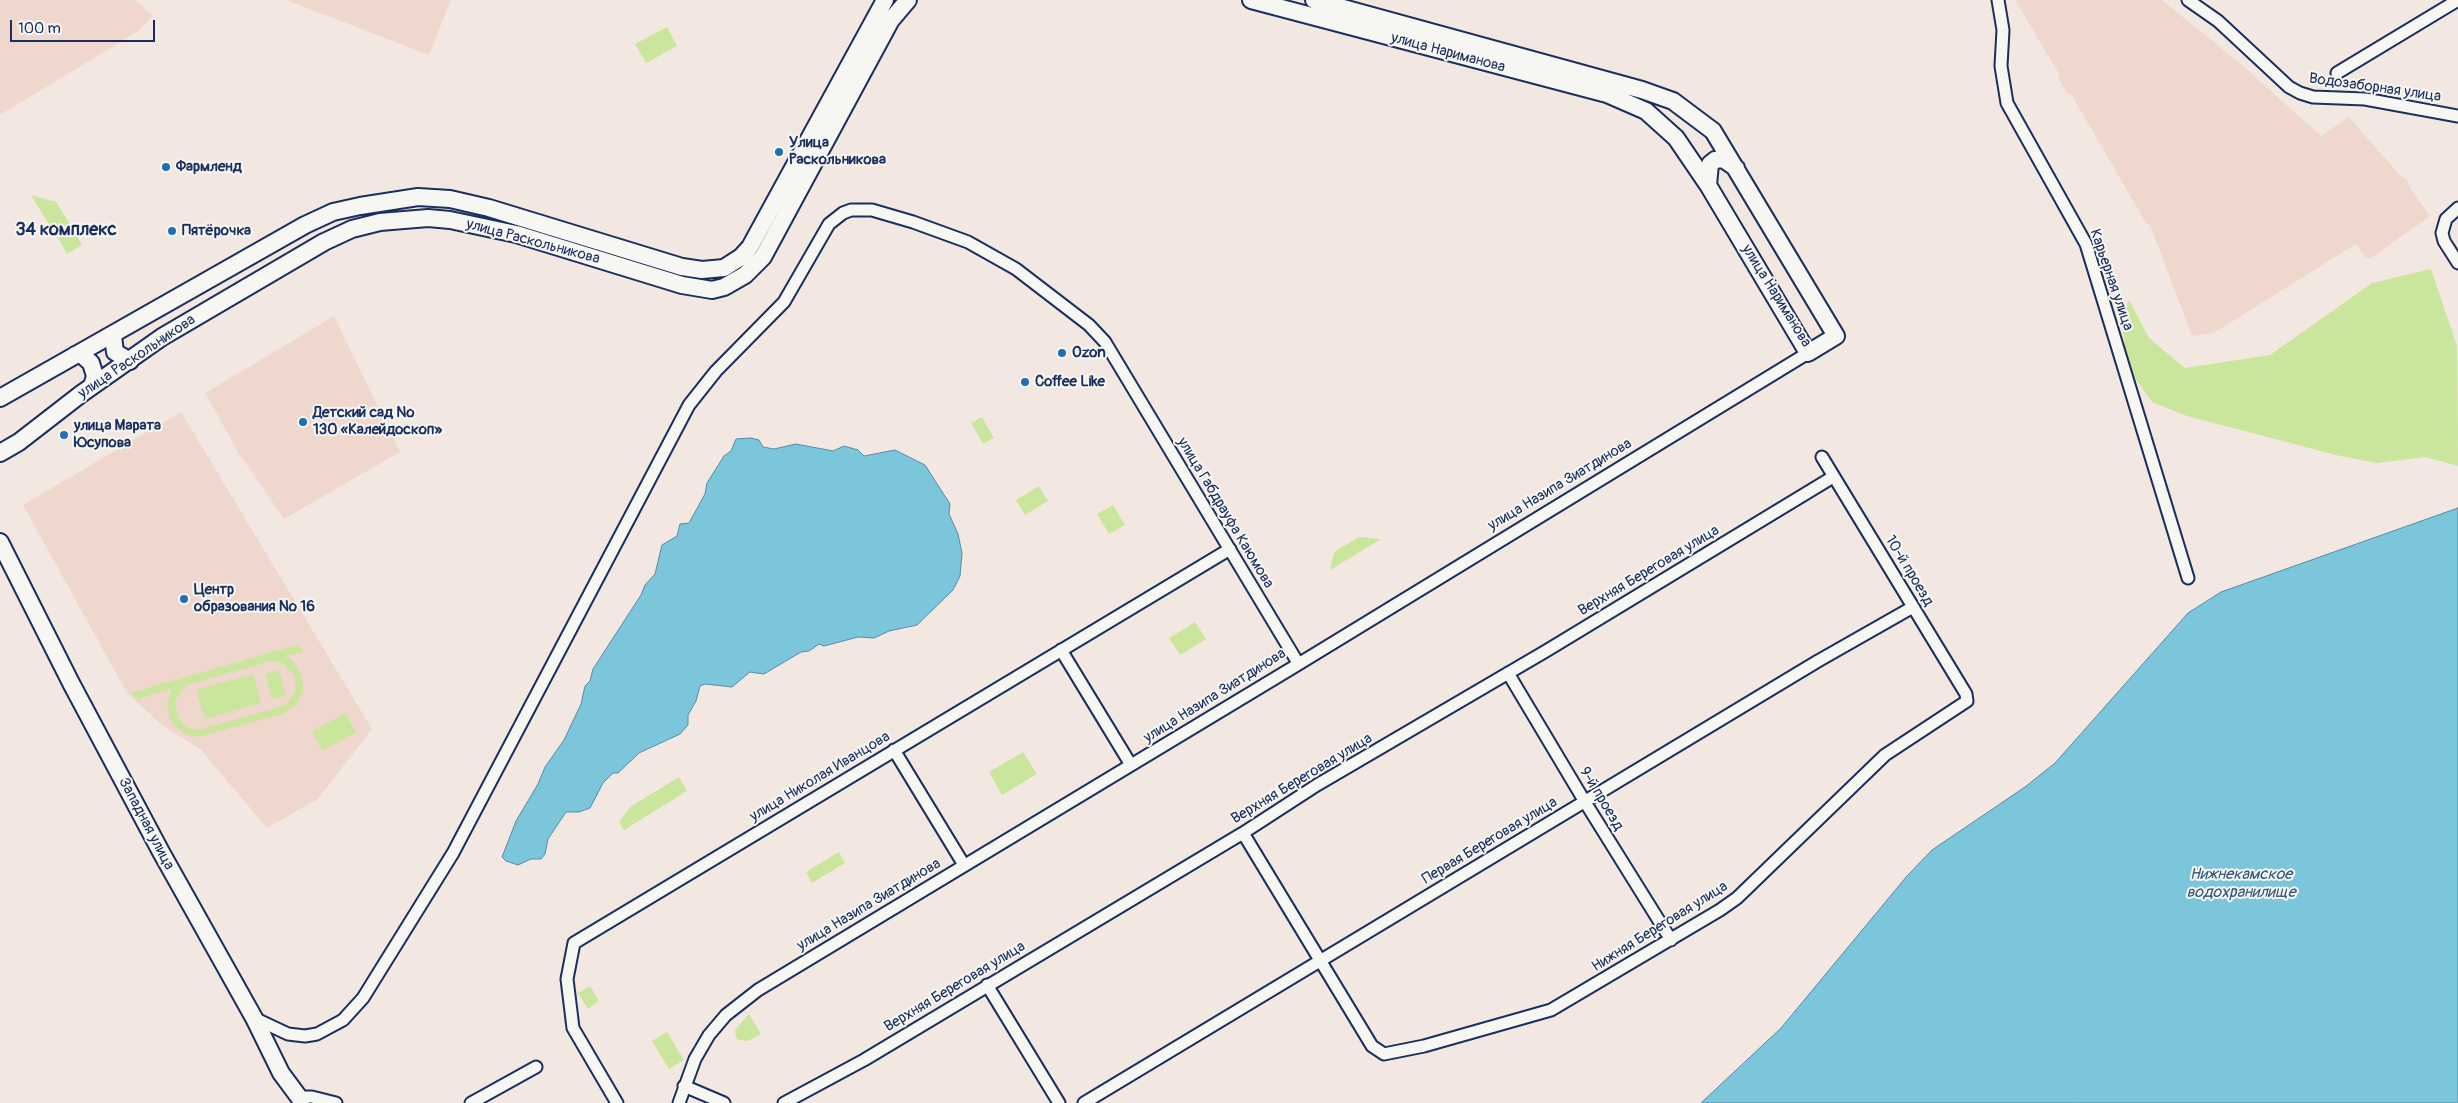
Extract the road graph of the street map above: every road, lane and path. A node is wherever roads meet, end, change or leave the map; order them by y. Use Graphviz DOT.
graph roads {
  1 [pos="885,0"];
  2 [pos="908,0"];
  3 [pos="1251,0"];
  4 [pos="1314,0"];
  5 [pos="1998,0"];
  6 [pos="2188,0"];
  7 [pos="2458,0"];
  8 [pos="2337,73"];
  9 [pos="2458,116"];
  10 [pos="1738,170"];
  11 [pos="1708,185"];
  12 [pos="2458,208"];
  13 [pos="2458,263"];
  14 [pos="113,336"];
  15 [pos="1808,352"];
  16 [pos="75,355"];
  17 [pos="130,361"];
  18 [pos="92,386"];
  19 [pos="0,398"];
  20 [pos="0,453"];
  21 [pos="1822,457"];
  22 [pos="1833,477"];
  23 [pos="0,542"];
  24 [pos="1230,549"];
  25 [pos="2188,578"];
  26 [pos="1913,607"];
  27 [pos="1061,650"];
  28 [pos="1298,662"];
  29 [pos="1508,673"];
  30 [pos="1967,701"];
  31 [pos="894,750"];
  32 [pos="1131,765"];
  33 [pos="1584,802"];
  34 [pos="1243,833"];
  35 [pos="964,865"];
  36 [pos="1671,940"];
  37 [pos="1320,962"];
  38 [pos="987,985"];
  39 [pos="254,1018"];
  40 [pos="536,1067"];
  41 [pos="684,1086"];
  42 [pos="300,1102"];
  43 [pos="336,1103"];
  44 [pos="470,1103"];
  45 [pos="617,1103"];
  46 [pos="679,1103"];
  47 [pos="724,1103"];
  48 [pos="784,1103"];
  49 [pos="1059,1103"];
  50 [pos="1084,1103"];
  1 -- 14 [label="street, улица Раскольникова"];
  2 -- 17 [label="street, улица Раскольникова"];
  3 -- 11 [label="street, улица Нариманова"];
  4 -- 10 [label="street, улица Нариманова"];
  5 -- 25 [label="street, Карьерная улица"];
  6 -- 9 [label="street, Водозаборная улица"];
  7 -- 8 [label="street"];
  10 -- 11 [label="street"];
  10 -- 15 [label="street, улица Нариманова"];
  11 -- 15 [label="street, улица Нариманова"];
  12 -- 13 [label="street"];
  14 -- 16 [label="street, улица Раскольникова"];
  14 -- 17 [label="street"];
  15 -- 28 [label="street, улица Назипа Зиатдинова"];
  16 -- 18 [label="street"];
  16 -- 19 [label="street, улица Раскольникова"];
  17 -- 18 [label="street, улица Раскольникова"];
  18 -- 20 [label="street, улица Раскольникова"];
  21 -- 22 [label="street, 10-й проезд"];
  22 -- 26 [label="street, 10-й проезд"];
  22 -- 29 [label="street, Верхняя Береговая улица"];
  23 -- 39 [label="street, Западная улица"];
  24 -- 27 [label="street, улица Николая Иванцова"];
  24 -- 28 [label="street, улица Габдрауфа Каюмова"];
  24 -- 39 [label="street, улица Габдрауфа Каюмова"];
  26 -- 30 [label="street, 10-й проезд"];
  26 -- 33 [label="street, Первая Береговая улица"];
  27 -- 31 [label="street, улица Николая Иванцова"];
  27 -- 32 [label="street"];
  28 -- 32 [label="street, улица Назипа Зиатдинова"];
  29 -- 33 [label="street, 9-й проезд"];
  29 -- 34 [label="street, Верхняя Береговая улица"];
  30 -- 36 [label="street, Нижняя Береговая улица"];
  31 -- 35 [label="street"];
  31 -- 45 [label="street, улица Николая Иванцова"];
  32 -- 35 [label="street, улица Назипа Зиатдинова"];
  33 -- 36 [label="street, 9-й проезд"];
  33 -- 37 [label="street, Первая Береговая улица"];
  34 -- 37 [label="street"];
  34 -- 38 [label="street, Верхняя Береговая улица"];
  35 -- 41 [label="street, улица Назипа Зиатдинова"];
  36 -- 37 [label="street, Нижняя Береговая улица"];
  37 -- 50 [label="street, Первая Береговая улица"];
  38 -- 48 [label="street, Верхняя Береговая улица"];
  38 -- 49 [label="street"];
  39 -- 42 [label="street, Западная улица"];
  40 -- 44 [label="street"];
  41 -- 46 [label="street, улица Назипа Зиатдинова"];
  41 -- 47 [label="street"];
  42 -- 43 [label="street"];
}
